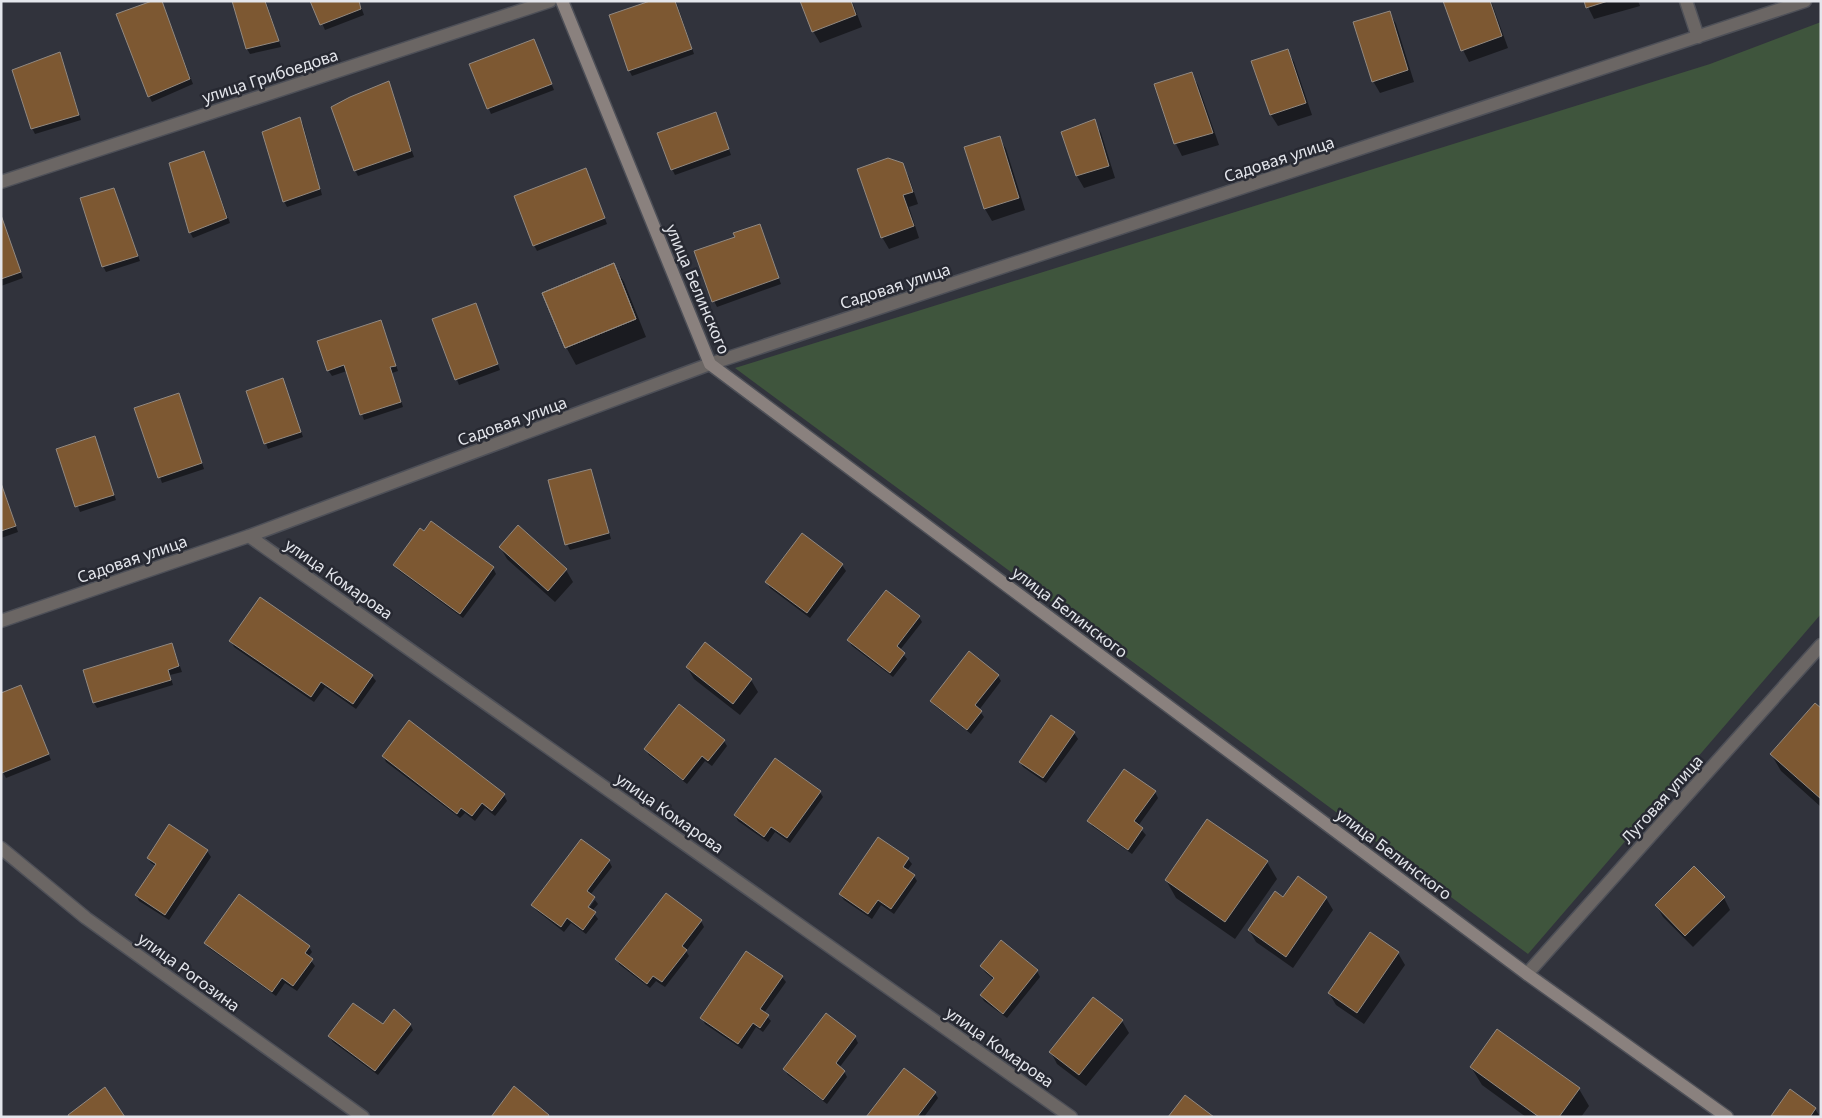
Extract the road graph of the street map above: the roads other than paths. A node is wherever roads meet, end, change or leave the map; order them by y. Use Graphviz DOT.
graph roads {
  1 [pos="550,1"];
  2 [pos="562,1"];
  3 [pos="1686,1"];
  4 [pos="1805,1"];
  5 [pos="1698,37"];
  6 [pos="1,182"];
  7 [pos="710,364"];
  8 [pos="249,536"];
  9 [pos="1,621"];
  10 [pos="1821,645"];
  11 [pos="1,848"];
  12 [pos="1528,974"];
  13 [pos="363,1117"];
  14 [pos="1071,1117"];
  15 [pos="1727,1117"];
  1 -- 6 [label="street, улица Грибоедова"];
  2 -- 7 [label="street, улица Белинского"];
  3 -- 5 [label="street"];
  4 -- 5 [label="street, Садовая улица"];
  5 -- 7 [label="street, Садовая улица"];
  7 -- 8 [label="street, Садовая улица"];
  7 -- 12 [label="street, улица Белинского"];
  8 -- 9 [label="street, Садовая улица"];
  8 -- 14 [label="street, улица Комарова"];
  10 -- 12 [label="street, Луговая улица"];
  11 -- 13 [label="street, улица Рогозина"];
  12 -- 15 [label="street, улица Белинского"];
}
